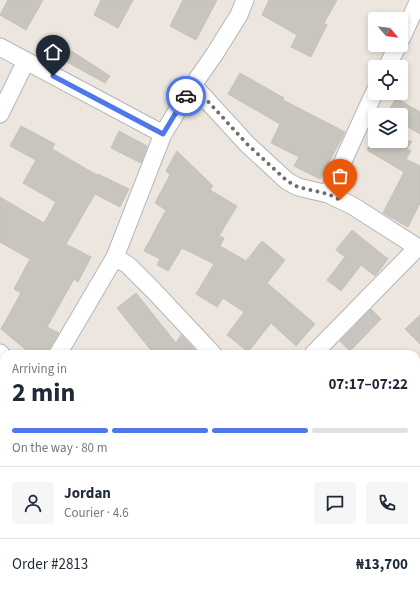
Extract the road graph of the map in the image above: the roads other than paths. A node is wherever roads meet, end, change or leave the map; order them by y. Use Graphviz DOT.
graph roads {
  1 [pos="245,0"];
  2 [pos="419,0"];
  3 [pos="409,35"];
  4 [pos="0,47"];
  5 [pos="26,61"];
  6 [pos="193,85"];
  7 [pos="371,100"];
  8 [pos="0,114"];
  9 [pos="163,134"];
  10 [pos="328,194"];
  11 [pos="419,248"];
  12 [pos="115,257"];
  13 [pos="60,350"];
  14 [pos="209,350"];
  15 [pos="317,350"];
  1 -- 6 [label="street"];
  2 -- 3 [label="street"];
  4 -- 5 [label="street"];
  5 -- 8 [label="street"];
  5 -- 9 [label="street"];
  6 -- 9 [label="street"];
  6 -- 10 [label="street"];
  7 -- 10 [label="street"];
  9 -- 12 [label="street"];
  10 -- 11 [label="street"];
  11 -- 15 [label="street"];
  12 -- 13 [label="street"];
  12 -- 14 [label="street"];
}
